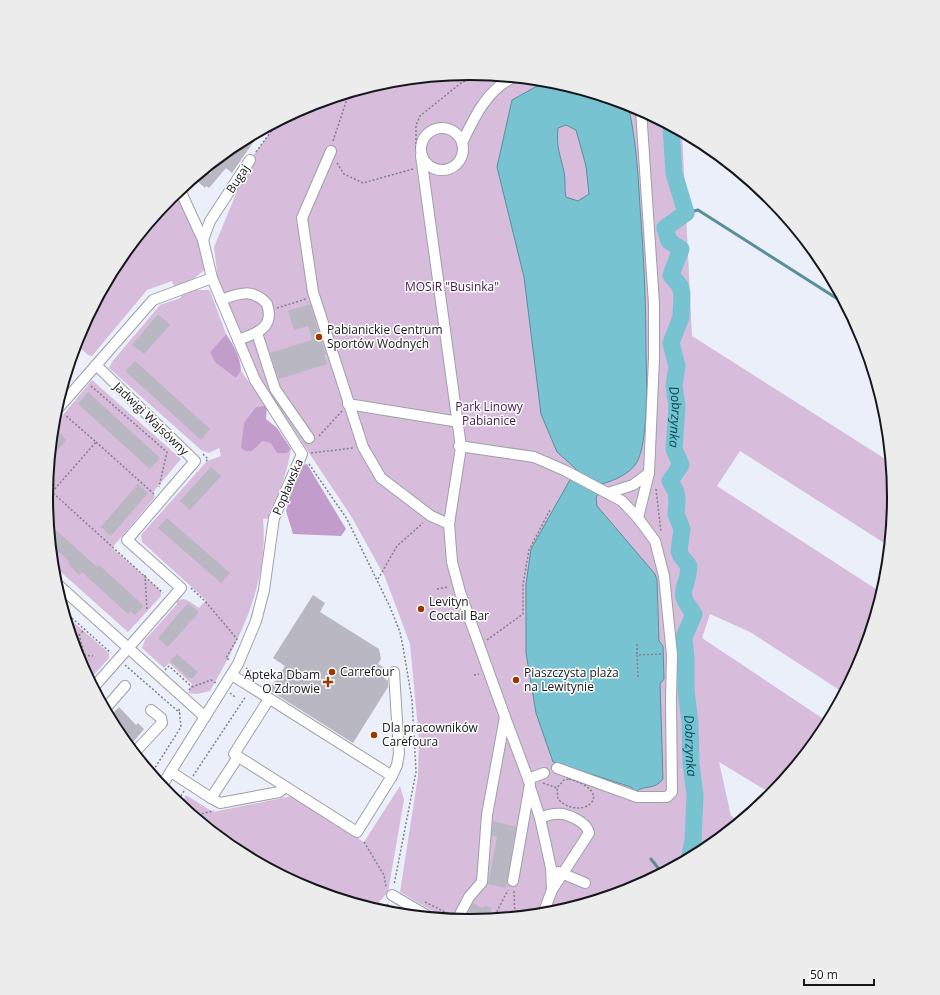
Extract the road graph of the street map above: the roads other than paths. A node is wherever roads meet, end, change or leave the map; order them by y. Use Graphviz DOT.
graph roads {
  1 [pos="506,82"];
  2 [pos="642,118"];
  3 [pos="462,143"];
  4 [pos="330,151"];
  5 [pos="421,156"];
  6 [pos="250,160"];
  7 [pos="183,196"];
  8 [pos="203,240"];
  9 [pos="212,278"];
  10 [pos="221,300"];
  11 [pos="257,333"];
  12 [pos="238,340"];
  13 [pos="96,366"];
  14 [pos="348,404"];
  15 [pos="63,408"];
  16 [pos="459,422"];
  17 [pos="313,437"];
  18 [pos="460,446"];
  19 [pos="650,473"];
  20 [pos="605,491"];
  21 [pos="638,518"];
  22 [pos="449,524"];
  23 [pos="63,590"];
  24 [pos="128,648"];
  25 [pos="394,672"];
  26 [pos="232,675"];
  27 [pos="96,683"];
  28 [pos="125,686"];
  29 [pos="269,699"];
  30 [pos="108,705"];
  31 [pos="151,710"];
  32 [pos="205,717"];
  33 [pos="505,717"];
  34 [pos="138,749"];
  35 [pos="238,757"];
  36 [pos="557,768"];
  37 [pos="171,772"];
  38 [pos="544,773"];
  39 [pos="392,776"];
  40 [pos="165,781"];
  41 [pos="529,782"];
  42 [pos="286,787"];
  43 [pos="211,798"];
  44 [pos="540,818"];
  45 [pos="551,868"];
  46 [pos="564,874"];
  47 [pos="513,881"];
  48 [pos="585,882"];
  49 [pos="552,890"];
  50 [pos="392,895"];
  51 [pos="546,907"];
  52 [pos="421,912"];
  53 [pos="460,914"];
  1 -- 3 [label="street"];
  2 -- 19 [label="street"];
  3 -- 5 [label="street"];
  3 -- 5 [label="street"];
  4 -- 14 [label="street"];
  5 -- 16 [label="street"];
  6 -- 8 [label="street, Bugaj"];
  7 -- 8 [label="street, Popławska"];
  8 -- 9 [label="street, Popławska"];
  9 -- 10 [label="street, Popławska"];
  9 -- 13 [label="street"];
  10 -- 11 [label="street"];
  10 -- 12 [label="street, Popławska"];
  11 -- 12 [label="street"];
  11 -- 17 [label="street"];
  12 -- 26 [label="street, Popławska"];
  13 -- 15 [label="street"];
  13 -- 24 [label="street, Jadwigi Wajsówny"];
  14 -- 16 [label="street"];
  14 -- 22 [label="street"];
  16 -- 18 [label="street"];
  18 -- 20 [label="street"];
  18 -- 22 [label="street"];
  19 -- 20 [label="street"];
  19 -- 21 [label="street"];
  20 -- 21 [label="street"];
  21 -- 36 [label="street"];
  22 -- 33 [label="street"];
  23 -- 24 [label="street"];
  24 -- 27 [label="street"];
  24 -- 32 [label="street"];
  25 -- 39 [label="street"];
  26 -- 29 [label="street"];
  26 -- 32 [label="street, Popławska"];
  28 -- 30 [label="street"];
  29 -- 35 [label="street"];
  29 -- 39 [label="street"];
  31 -- 34 [label="street"];
  32 -- 37 [label="street, Popławska"];
  33 -- 41 [label="street"];
  33 -- 53 [label="street"];
  35 -- 42 [label="street"];
  35 -- 43 [label="street"];
  37 -- 40 [label="street, Popławska"];
  37 -- 43 [label="street"];
  38 -- 41 [label="street"];
  39 -- 42 [label="street"];
  41 -- 44 [label="street"];
  41 -- 47 [label="street"];
  42 -- 43 [label="street"];
  44 -- 45 [label="street"];
  44 -- 46 [label="street"];
  45 -- 46 [label="street"];
  45 -- 49 [label="street"];
  46 -- 48 [label="street"];
  46 -- 49 [label="street"];
  49 -- 51 [label="street"];
  50 -- 52 [label="street"];
}
